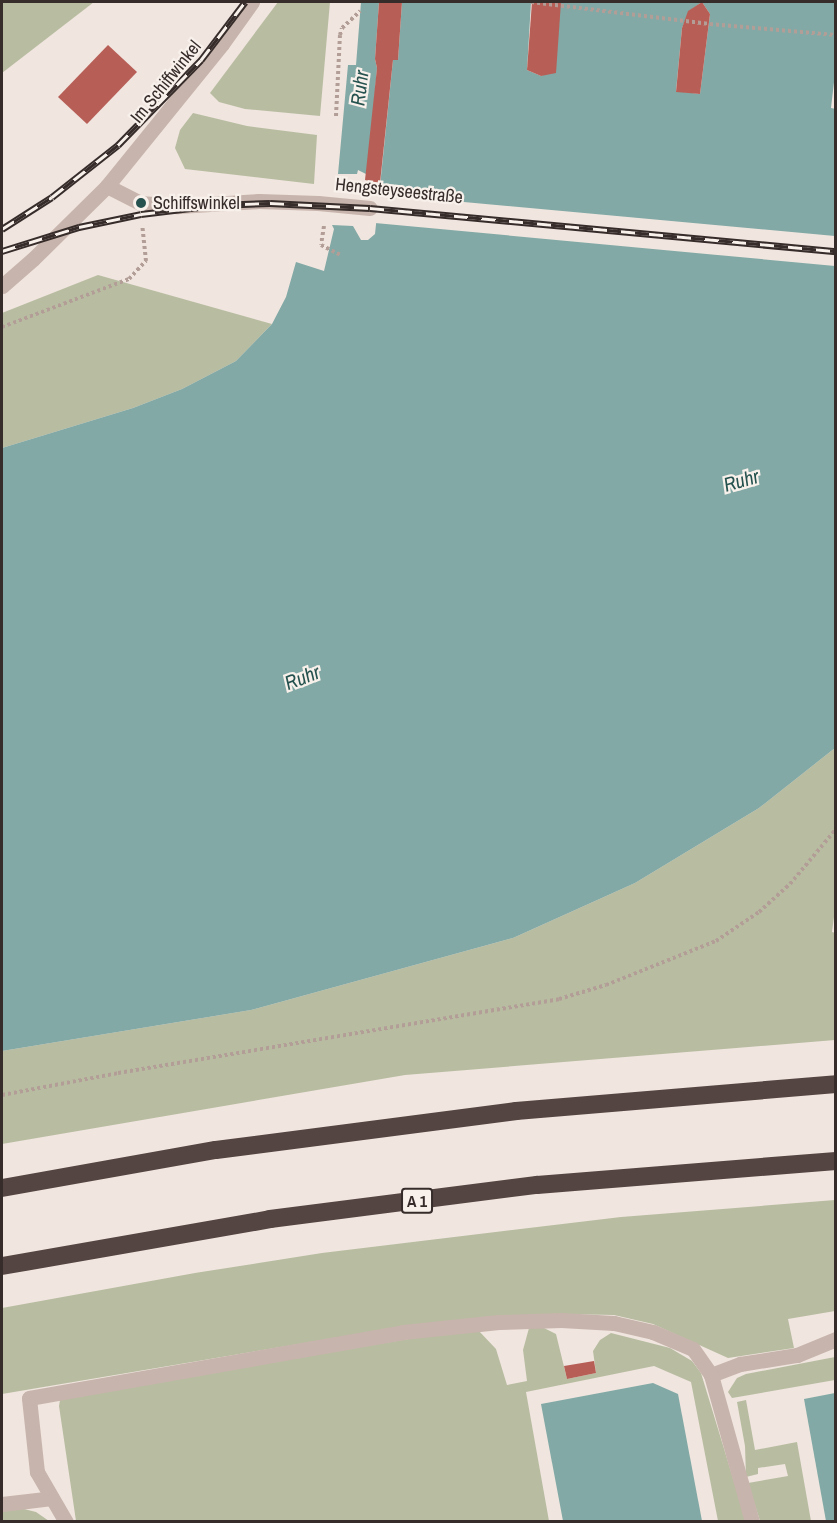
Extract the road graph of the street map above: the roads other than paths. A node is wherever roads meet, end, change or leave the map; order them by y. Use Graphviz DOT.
graph roads {
  1 [pos="252,2"];
  2 [pos="107,186"];
  3 [pos="370,208"];
  4 [pos="2,286"];
  5 [pos="836,1084"];
  6 [pos="836,1161"];
  7 [pos="2,1188"];
  8 [pos="2,1266"];
  9 [pos="836,1339"];
  10 [pos="711,1375"];
  11 [pos="52,1498"];
  12 [pos="2,1504"];
  13 [pos="66,1521"];
  14 [pos="752,1521"];
  1 -- 2 [label="street, Im Schiffwinkel"];
  2 -- 3 [label="street, Hengsteyseestraße"];
  2 -- 4 [label="street"];
  5 -- 7 [label="highway"];
  6 -- 8 [label="highway, A 1"];
  9 -- 10 [label="street"];
  10 -- 11 [label="street"];
  10 -- 14 [label="street"];
  11 -- 12 [label="street"];
  11 -- 13 [label="street"];
}
